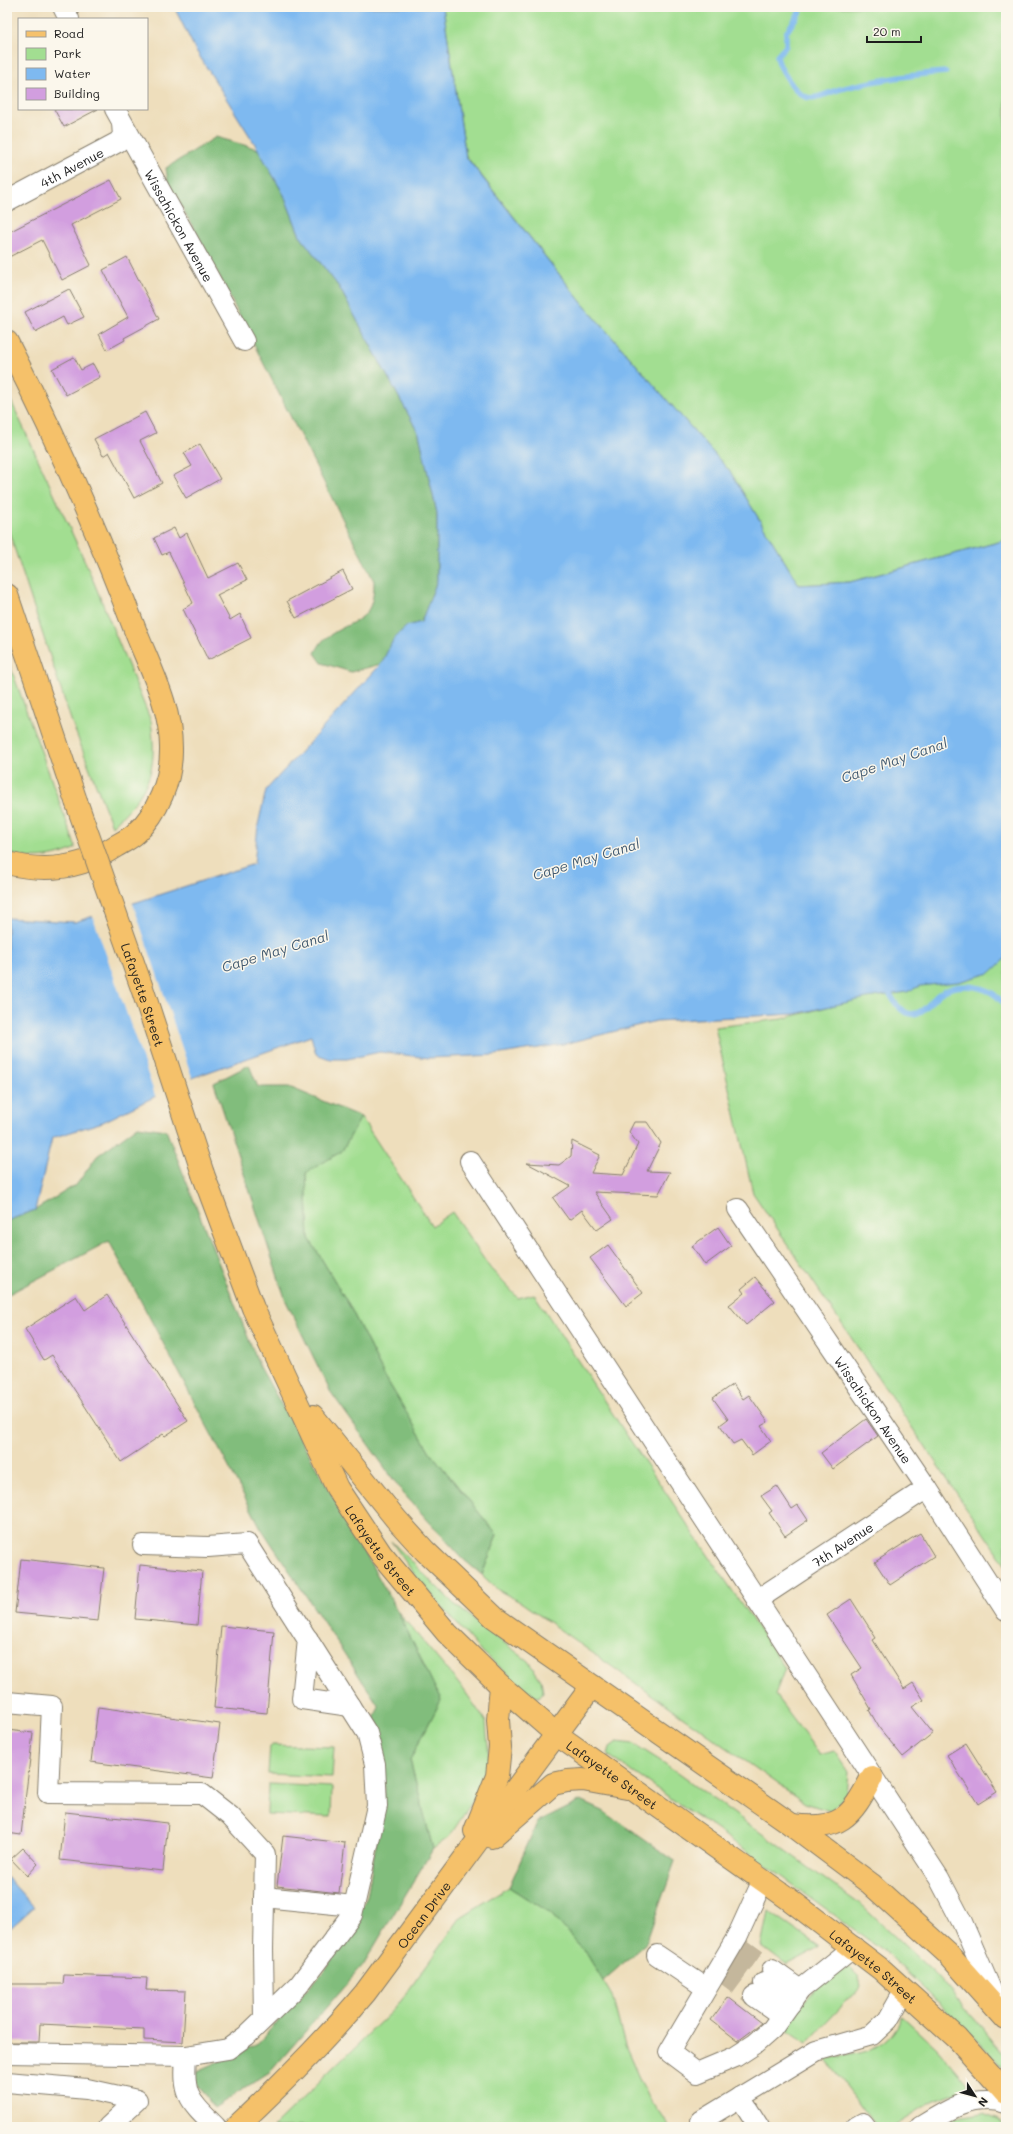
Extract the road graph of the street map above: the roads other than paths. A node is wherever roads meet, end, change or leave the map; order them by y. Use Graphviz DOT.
graph roads {
  1 [pos="63,7"];
  2 [pos="68,18"];
  3 [pos="119,116"];
  4 [pos="7,201"];
  5 [pos="7,342"];
  6 [pos="244,342"];
  7 [pos="7,595"];
  8 [pos="7,863"];
  9 [pos="470,1161"];
  10 [pos="738,1209"];
  11 [pos="292,1390"];
  12 [pos="927,1488"];
  13 [pos="143,1545"];
  14 [pos="757,1600"];
  15 [pos="1006,1611"];
  16 [pos="308,1639"];
  17 [pos="501,1686"];
  18 [pos="592,1686"];
  19 [pos="7,1702"];
  20 [pos="350,1706"];
  21 [pos="556,1734"];
  22 [pos="872,1777"];
  23 [pos="632,1788"];
  24 [pos="792,1825"];
  25 [pos="462,1862"];
  26 [pos="763,1880"];
  27 [pos="264,1897"];
  28 [pos="354,1906"];
  29 [pos="854,1947"];
  30 [pos="657,1954"];
  31 [pos="706,1988"];
  32 [pos="905,1990"];
  33 [pos="791,2003"];
  34 [pos="1003,2015"];
  35 [pos="264,2018"];
  36 [pos="10,2053"];
  37 [pos="186,2056"];
  38 [pos="7,2075"];
  39 [pos="7,2082"];
  40 [pos="1006,2093"];
  41 [pos="740,2097"];
  42 [pos="1006,2103"];
  43 [pos="108,2127"];
  44 [pos="216,2127"];
  45 [pos="236,2127"];
  46 [pos="705,2127"];
  47 [pos="759,2127"];
  48 [pos="856,2127"];
  49 [pos="866,2127"];
  50 [pos="920,2127"];
  1 -- 2 [label="street"];
  3 -- 4 [label="street, 4th Avenue"];
  3 -- 6 [label="street, Wissahickon Avenue"];
  5 -- 8 [label="main road"];
  7 -- 11 [label="main road, Lafayette Street, bridge"];
  9 -- 14 [label="street"];
  10 -- 12 [label="street, Wissahickon Avenue"];
  11 -- 17 [label="main road, Lafayette Street"];
  11 -- 18 [label="main road, Lafayette Street"];
  12 -- 14 [label="street, 7th Avenue"];
  12 -- 15 [label="street, Wissahickon Avenue"];
  13 -- 16 [label="street"];
  14 -- 22 [label="street"];
  16 -- 20 [label="street"];
  16 -- 20 [label="street"];
  17 -- 21 [label="main road, Lafayette Street"];
  17 -- 25 [label="main road"];
  18 -- 21 [label="main road, Ocean Drive"];
  18 -- 24 [label="main road, Lafayette Street"];
  19 -- 27 [label="street"];
  20 -- 28 [label="street"];
  21 -- 23 [label="main road, Lafayette Street"];
  21 -- 25 [label="main road, Ocean Drive"];
  22 -- 24 [label="main road"];
  22 -- 34 [label="street"];
  23 -- 25 [label="main road"];
  23 -- 26 [label="main road, Lafayette Street"];
  24 -- 34 [label="main road, Lafayette Street"];
  25 -- 45 [label="main road, Ocean Drive"];
  26 -- 29 [label="main road, Lafayette Street"];
  26 -- 31 [label="street"];
  27 -- 28 [label="street"];
  27 -- 35 [label="street"];
  28 -- 35 [label="street"];
  29 -- 32 [label="main road, Lafayette Street"];
  29 -- 33 [label="street"];
  30 -- 31 [label="street"];
  31 -- 33 [label="street"];
  32 -- 40 [label="main road, Lafayette Street"];
  32 -- 41 [label="street"];
  33 -- 33 [label="street"];
  35 -- 37 [label="street"];
  36 -- 37 [label="street"];
  36 -- 38 [label="street"];
  37 -- 44 [label="street"];
  39 -- 43 [label="street"];
  41 -- 46 [label="street"];
  41 -- 47 [label="street"];
  42 -- 50 [label="street"];
  48 -- 49 [label="street"];
}
